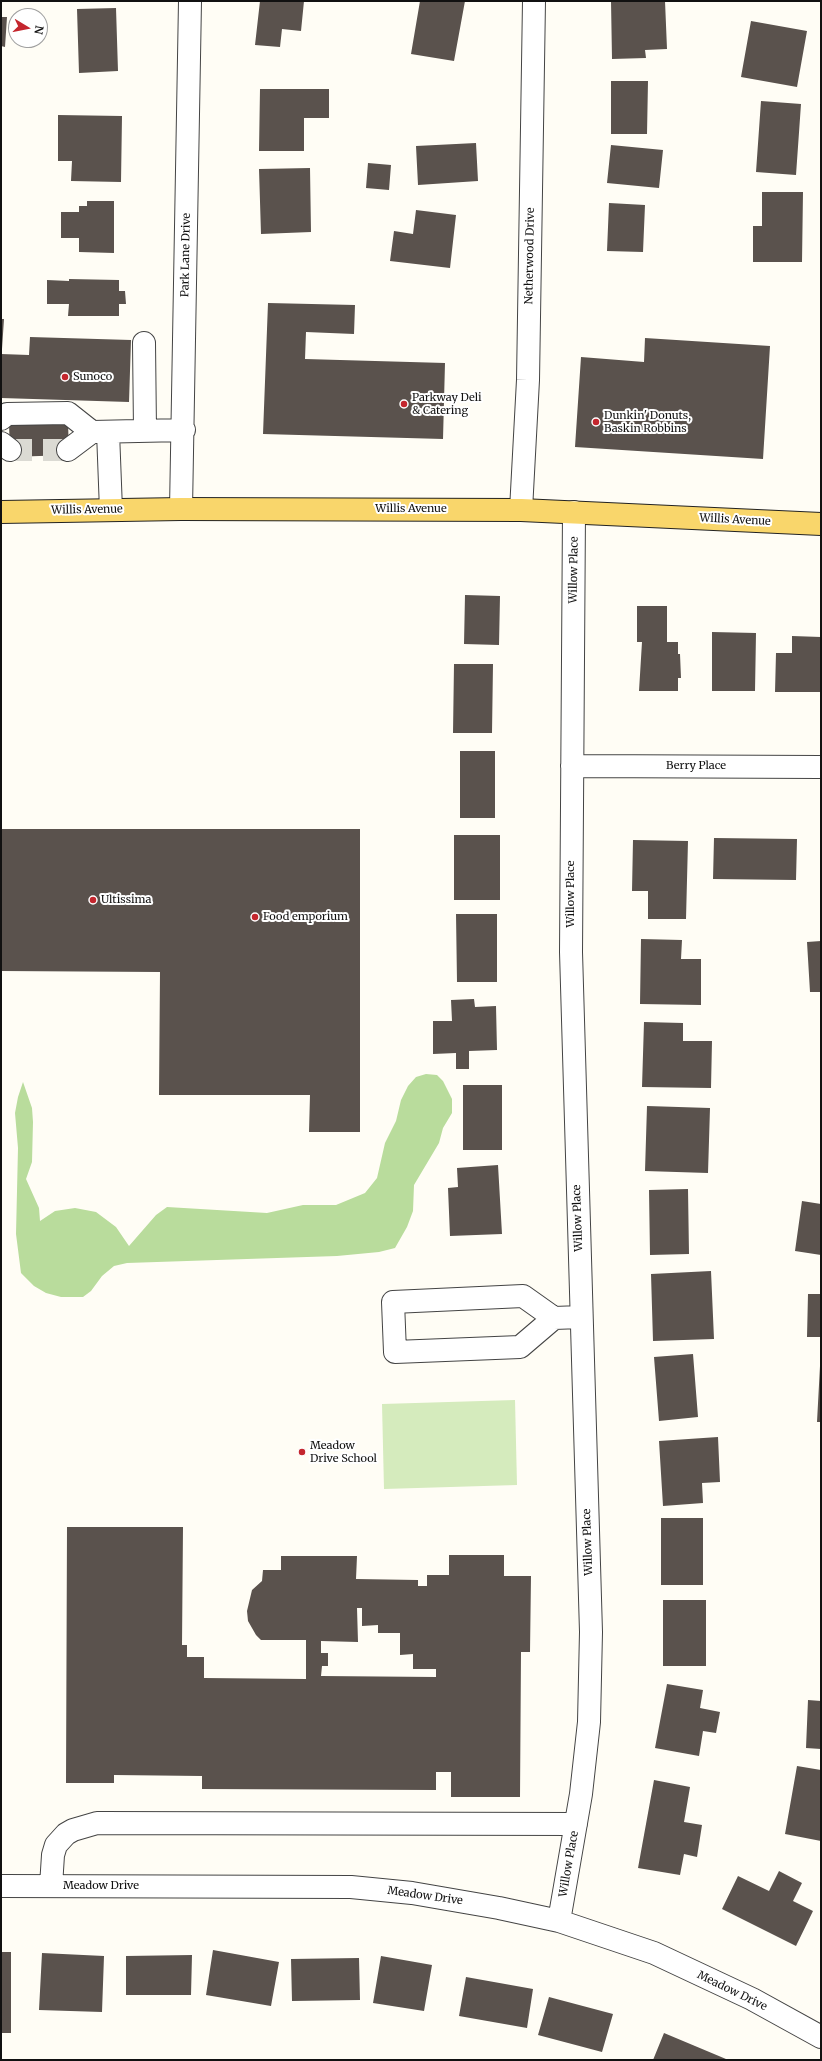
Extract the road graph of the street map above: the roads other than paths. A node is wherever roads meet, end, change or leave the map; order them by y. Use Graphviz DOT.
graph roads {
  1 [pos="190,1"];
  2 [pos="534,1"];
  3 [pos="144,344"];
  4 [pos="1,419"];
  5 [pos="145,430"];
  6 [pos="184,430"];
  7 [pos="100,432"];
  8 [pos="68,450"];
  9 [pos="181,509"];
  10 [pos="112,510"];
  11 [pos="521,510"];
  12 [pos="1,512"];
  13 [pos="574,512"];
  14 [pos="821,524"];
  15 [pos="572,766"];
  16 [pos="821,767"];
  17 [pos="581,1317"];
  18 [pos="554,1318"];
  19 [pos="576,1824"];
  20 [pos="1,1886"];
  21 [pos="50,1886"];
  22 [pos="559,1921"];
  23 [pos="821,2037"];
  1 -- 6 [label="street, Park Lane Drive"];
  2 -- 11 [label="street, Netherwood Drive"];
  3 -- 5 [label="street"];
  4 -- 7 [label="street"];
  5 -- 6 [label="street"];
  5 -- 7 [label="street"];
  6 -- 9 [label="street, Park Lane Drive"];
  7 -- 8 [label="street"];
  7 -- 10 [label="street"];
  9 -- 10 [label="main road, Willis Avenue"];
  9 -- 11 [label="main road, Willis Avenue"];
  10 -- 12 [label="main road, Willis Avenue"];
  11 -- 13 [label="main road, Willis Avenue"];
  13 -- 14 [label="main road, Willis Avenue"];
  13 -- 15 [label="street, Willow Place"];
  15 -- 16 [label="street, Berry Place"];
  15 -- 17 [label="street, Willow Place"];
  17 -- 18 [label="street"];
  17 -- 19 [label="street, Willow Place"];
  18 -- 18 [label="street"];
  19 -- 21 [label="street"];
  19 -- 22 [label="street, Willow Place"];
  20 -- 21 [label="street, Meadow Drive"];
  21 -- 22 [label="street, Meadow Drive"];
  22 -- 23 [label="street, Meadow Drive"];
}
